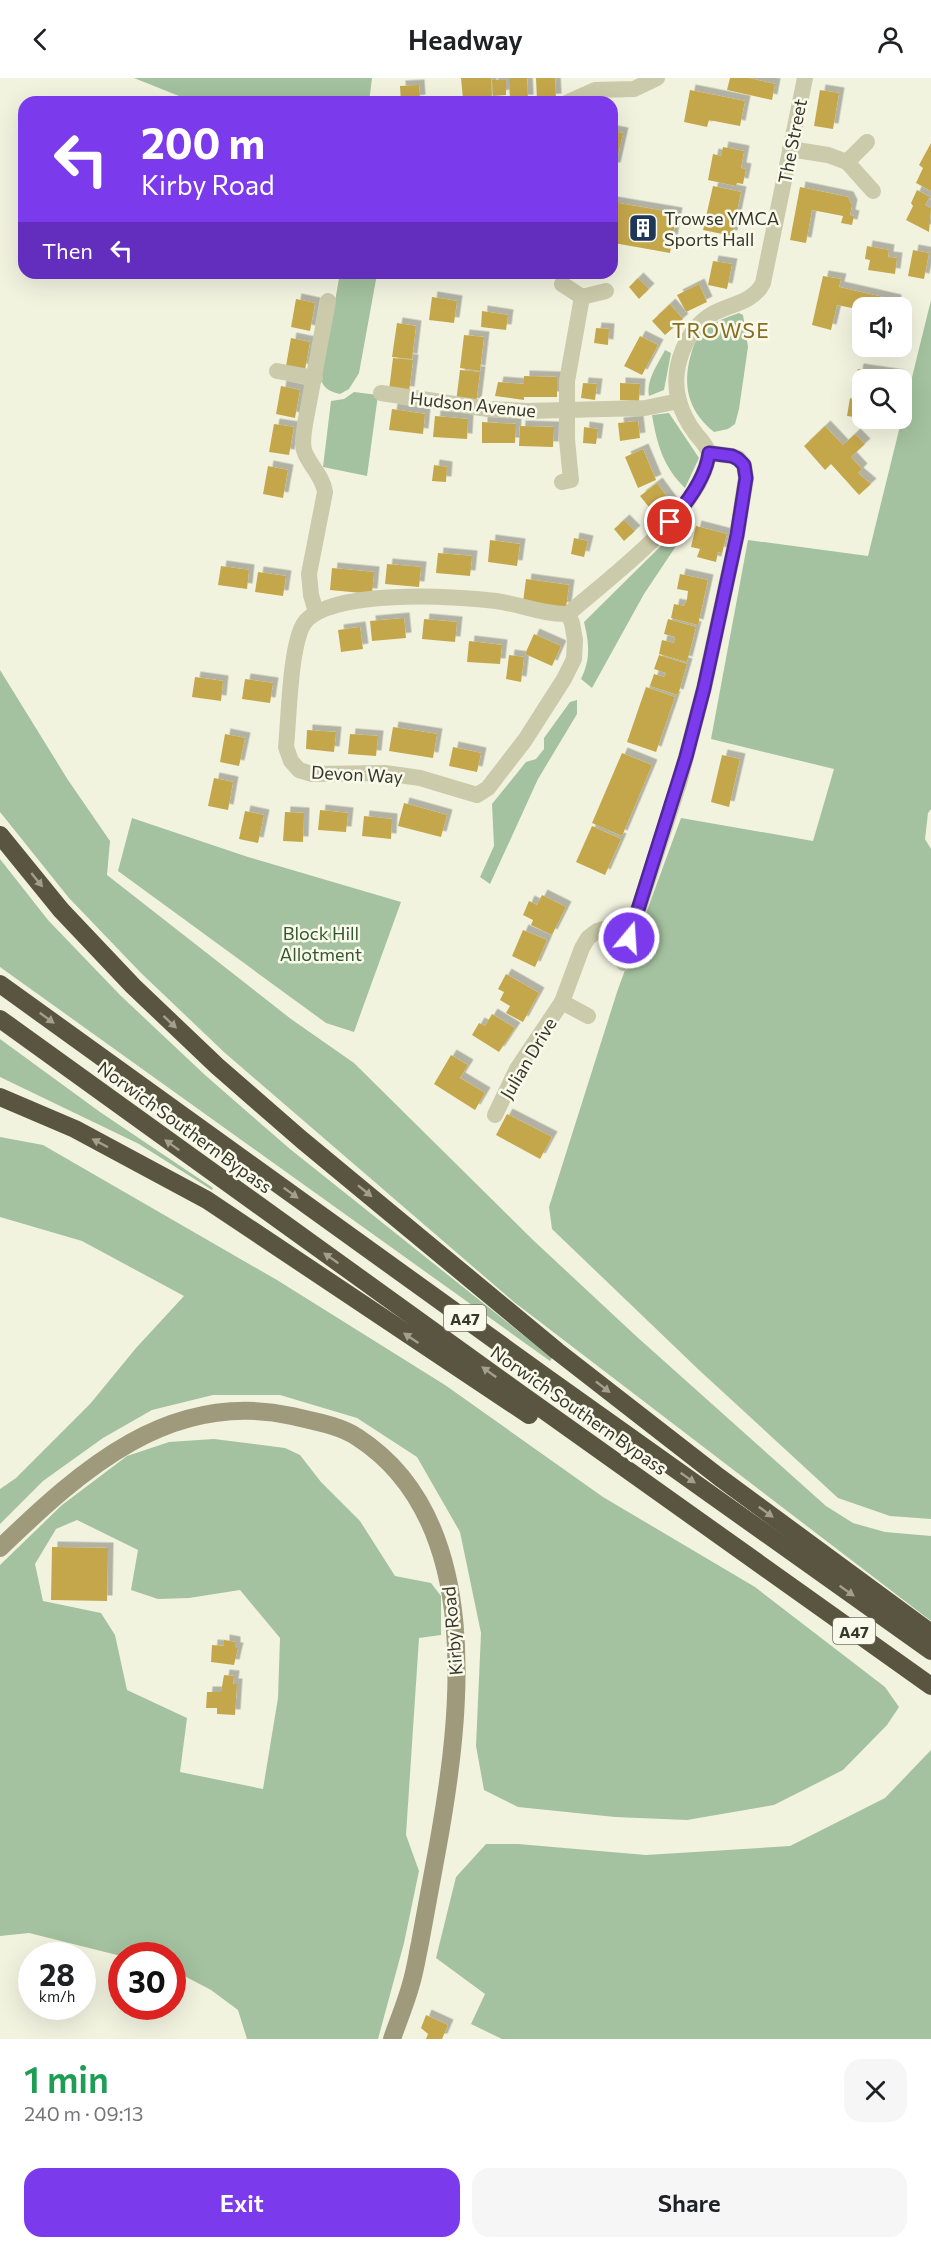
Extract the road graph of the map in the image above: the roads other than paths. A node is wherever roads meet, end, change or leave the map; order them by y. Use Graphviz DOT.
graph roads {
  1 [pos="657,78"];
  2 [pos="805,78"];
  3 [pos="582,96"];
  4 [pos="867,142"];
  5 [pos="790,150"];
  6 [pos="848,162"];
  7 [pos="873,191"];
  8 [pos="562,284"];
  9 [pos="606,291"];
  10 [pos="582,297"];
  11 [pos="328,301"];
  12 [pos="277,370"];
  13 [pos="315,378"];
  14 [pos="381,393"];
  15 [pos="679,401"];
  16 [pos="567,411"];
  17 [pos="709,453"];
  18 [pos="562,482"];
  19 [pos="316,612"];
  20 [pos="568,614"];
  21 [pos="0,835"];
  22 [pos="629,938"];
  23 [pos="624,963"];
  24 [pos="0,984"];
  25 [pos="562,1002"];
  26 [pos="588,1016"];
  27 [pos="0,1019"];
  28 [pos="0,1097"];
  29 [pos="495,1115"];
  30 [pos="0,1548"];
  31 [pos="777,1576"];
  32 [pos="931,1633"];
  33 [pos="931,1651"];
  34 [pos="931,1686"];
  35 [pos="392,2039"];
  1 -- 3 [label="street"];
  2 -- 5 [label="street, The Street"];
  4 -- 6 [label="street"];
  5 -- 6 [label="street"];
  5 -- 15 [label="street, The Street"];
  6 -- 7 [label="street"];
  8 -- 10 [label="street"];
  9 -- 10 [label="street"];
  10 -- 16 [label="street"];
  11 -- 13 [label="street"];
  12 -- 13 [label="street"];
  13 -- 19 [label="street"];
  14 -- 16 [label="street, Hudson Avenue"];
  15 -- 16 [label="street, Hudson Avenue"];
  15 -- 17 [label="street"];
  16 -- 18 [label="street"];
  17 -- 20 [label="street"];
  17 -- 22 [label="street"];
  19 -- 20 [label="street"];
  19 -- 20 [label="street, Devon Way"];
  21 -- 32 [label="highway, A47, one-way"];
  22 -- 23 [label="street"];
  22 -- 25 [label="street, Julian Drive"];
  24 -- 33 [label="highway, Norwich Southern Bypass / A47, one-way"];
  25 -- 26 [label="street, Julian Drive"];
  25 -- 29 [label="street, Julian Drive"];
  31 -- 27 [label="highway, Norwich Southern Bypass / A47, one-way"];
  31 -- 28 [label="highway, A47, one-way"];
  30 -- 35 [label="street, Kirby Road"];
  31 -- 34 [label="highway, Norwich Southern Bypass / A47"];
}
